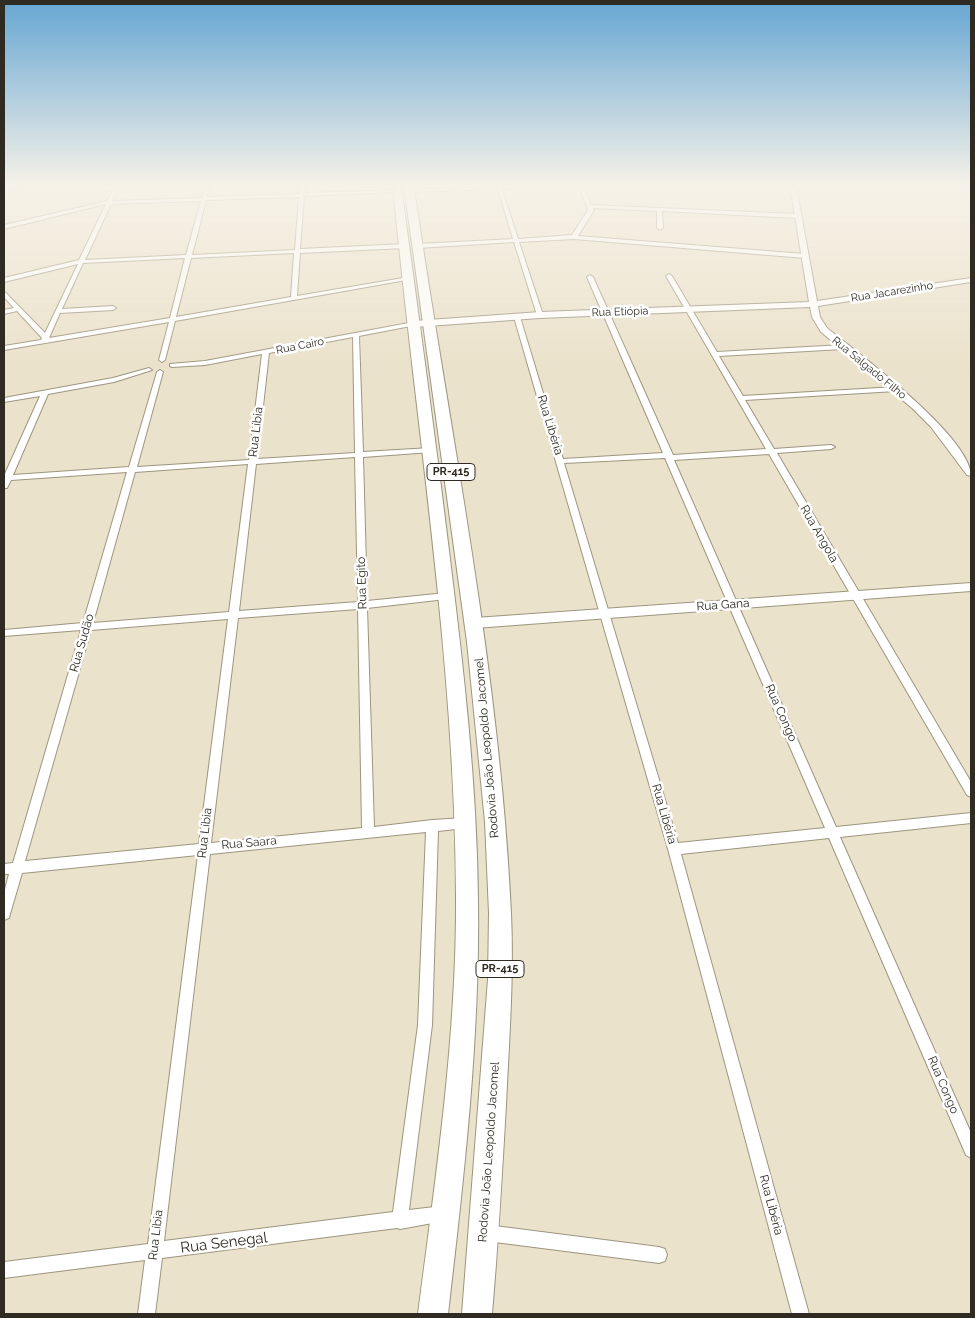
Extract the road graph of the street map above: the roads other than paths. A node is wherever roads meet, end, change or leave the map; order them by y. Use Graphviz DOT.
graph roads {
  1 [pos="89,248"];
  2 [pos="191,248"];
  3 [pos="298,248"];
  4 [pos="378,248"];
  5 [pos="405,248"];
  6 [pos="418,248"];
  7 [pos="519,248"];
  8 [pos="702,248"];
  9 [pos="803,248"];
  10 [pos="298,252"];
  11 [pos="189,256"];
  12 [pos="805,256"];
  13 [pos="82,261"];
  14 [pos="669,276"];
  15 [pos="590,277"];
  16 [pos="409,279"];
  17 [pos="4,280"];
  18 [pos="971,280"];
  19 [pos="4,294"];
  20 [pos="294,299"];
  21 [pos="814,304"];
  22 [pos="113,308"];
  23 [pos="17,309"];
  24 [pos="689,310"];
  25 [pos="59,311"];
  26 [pos="4,312"];
  27 [pos="606,313"];
  28 [pos="540,316"];
  29 [pos="517,317"];
  30 [pos="172,320"];
  31 [pos="421,322"];
  32 [pos="356,335"];
  33 [pos="45,340"];
  34 [pos="842,347"];
  35 [pos="4,348"];
  36 [pos="266,353"];
  37 [pos="715,354"];
  38 [pos="162,360"];
  39 [pos="172,365"];
  40 [pos="149,370"];
  41 [pos="160,372"];
  42 [pos="896,389"];
  43 [pos="45,393"];
  44 [pos="740,398"];
  45 [pos="4,400"];
  46 [pos="831,447"];
  47 [pos="431,450"];
  48 [pos="770,451"];
  49 [pos="359,455"];
  50 [pos="669,456"];
  51 [pos="561,461"];
  52 [pos="252,462"];
  53 [pos="131,470"];
  54 [pos="971,473"];
  55 [pos="5,481"];
  56 [pos="971,575"];
  57 [pos="971,587"];
  58 [pos="854,594"];
  59 [pos="446,596"];
  60 [pos="733,604"];
  61 [pos="363,605"];
  62 [pos="606,614"];
  63 [pos="233,615"];
  64 [pos="475,624"];
  65 [pos="87,626"];
  66 [pos="4,633"];
  67 [pos="971,792"];
  68 [pos="971,818"];
  69 [pos="465,823"];
  70 [pos="432,825"];
  71 [pos="368,832"];
  72 [pos="833,832"];
  73 [pos="204,848"];
  74 [pos="674,849"];
  75 [pos="17,868"];
  76 [pos="4,869"];
  77 [pos="4,914"];
  78 [pos="971,1150"];
  79 [pos="444,1214"];
  80 [pos="400,1222"];
  81 [pos="484,1233"];
  82 [pos="154,1252"];
  83 [pos="659,1255"];
  84 [pos="4,1270"];
  85 [pos="147,1314"];
  86 [pos="433,1314"];
  87 [pos="477,1314"];
  88 [pos="801,1314"];
  1 -- 13 [label="street"];
  2 -- 11 [label="street"];
  3 -- 10 [label="street"];
  4 -- 10 [label="street"];
  5 -- 16 [label="highway, Rodovia João Leopoldo Jacomel / PR-415"];
  6 -- 31 [label="highway, Rodovia João Leopoldo Jacomel / PR-415"];
  7 -- 28 [label="street"];
  8 -- 12 [label="street"];
  9 -- 12 [label="street, Rua Salgado Filho"];
  10 -- 11 [label="street"];
  10 -- 20 [label="street"];
  11 -- 13 [label="street"];
  11 -- 30 [label="street"];
  12 -- 21 [label="street, Rua Salgado Filho"];
  13 -- 17 [label="street"];
  13 -- 25 [label="street"];
  14 -- 24 [label="street, Rua Angola"];
  15 -- 27 [label="street, Rua Congo"];
  16 -- 20 [label="street"];
  16 -- 31 [label="highway, Rodovia João Leopoldo Jacomel / PR-415"];
  18 -- 21 [label="street, Rua Jacarezinho"];
  19 -- 23 [label="street"];
  20 -- 30 [label="street"];
  21 -- 24 [label="street, Rua Etiópia"];
  21 -- 34 [label="street, Rua Salgado Filho"];
  22 -- 25 [label="street"];
  23 -- 26 [label="street"];
  23 -- 33 [label="street"];
  24 -- 27 [label="street, Rua Etiópia"];
  24 -- 37 [label="street, Rua Angola"];
  25 -- 33 [label="street"];
  27 -- 28 [label="street, Rua Etiópia"];
  27 -- 50 [label="street, Rua Congo"];
  28 -- 29 [label="street, Rua Etiópia"];
  29 -- 31 [label="street, Rua Etiópia"];
  29 -- 51 [label="street, Rua Libéria"];
  30 -- 33 [label="street"];
  30 -- 38 [label="street"];
  31 -- 32 [label="street, Rua Cairo"];
  31 -- 47 [label="highway, Rodovia João Leopoldo Jacomel / PR-415"];
  31 -- 64 [label="highway, Rodovia João Leopoldo Jacomel / PR-415"];
  32 -- 36 [label="street, Rua Cairo"];
  32 -- 49 [label="street, Rua Egito"];
  33 -- 35 [label="street"];
  34 -- 37 [label="street"];
  34 -- 42 [label="street, Rua Salgado Filho"];
  36 -- 39 [label="street, Rua Cairo"];
  36 -- 52 [label="street, Rua Líbia"];
  37 -- 44 [label="street, Rua Angola"];
  38 -- 39 [label="street"];
  38 -- 40 [label="street"];
  39 -- 41 [label="street"];
  40 -- 41 [label="street"];
  40 -- 43 [label="street"];
  41 -- 53 [label="street, Rua Sudão"];
  42 -- 44 [label="street"];
  42 -- 54 [label="street, Rua Salgado Filho"];
  43 -- 45 [label="street"];
  43 -- 55 [label="street"];
  44 -- 48 [label="street, Rua Angola"];
  46 -- 48 [label="street"];
  47 -- 49 [label="street"];
  47 -- 59 [label="highway, Rodovia João Leopoldo Jacomel / PR-415"];
  48 -- 50 [label="street"];
  48 -- 58 [label="street, Rua Angola"];
  49 -- 52 [label="street"];
  49 -- 61 [label="street, Rua Egito"];
  50 -- 51 [label="street"];
  50 -- 60 [label="street, Rua Congo"];
  51 -- 62 [label="street, Rua Libéria"];
  52 -- 53 [label="street"];
  52 -- 63 [label="street, Rua Líbia"];
  53 -- 55 [label="street"];
  53 -- 65 [label="street, Rua Sudão"];
  56 -- 57 [label="street"];
  57 -- 58 [label="street, Rua Gana"];
  58 -- 60 [label="street, Rua Gana"];
  58 -- 67 [label="street, Rua Angola"];
  59 -- 61 [label="street"];
  59 -- 64 [label="highway"];
  59 -- 69 [label="highway, Rodovia João Leopoldo Jacomel / PR-415"];
  60 -- 62 [label="street, Rua Gana"];
  60 -- 72 [label="street, Rua Congo"];
  61 -- 63 [label="street"];
  61 -- 71 [label="street, Rua Egito"];
  62 -- 64 [label="street, Rua Gana"];
  62 -- 74 [label="street, Rua Libéria"];
  63 -- 65 [label="street"];
  63 -- 73 [label="street, Rua Líbia"];
  64 -- 81 [label="highway, Rodovia João Leopoldo Jacomel / PR-415"];
  65 -- 66 [label="street"];
  65 -- 75 [label="street, Rua Sudão"];
  68 -- 72 [label="street"];
  69 -- 70 [label="street, Rua Saara"];
  69 -- 79 [label="highway, Rodovia João Leopoldo Jacomel / PR-415"];
  70 -- 71 [label="street, Rua Saara"];
  70 -- 80 [label="street"];
  71 -- 73 [label="street, Rua Saara"];
  72 -- 74 [label="street"];
  72 -- 78 [label="street, Rua Congo"];
  73 -- 75 [label="street, Rua Saara"];
  73 -- 82 [label="street, Rua Líbia"];
  74 -- 88 [label="street, Rua Libéria"];
  75 -- 76 [label="street, Rua Saara"];
  75 -- 77 [label="street, Rua Sudão"];
  79 -- 80 [label="street, Rua Senegal"];
  79 -- 86 [label="highway, Rodovia João Leopoldo Jacomel / PR-415"];
  80 -- 82 [label="street, Rua Senegal"];
  81 -- 83 [label="street"];
  81 -- 87 [label="highway, Rodovia João Leopoldo Jacomel / PR-415"];
  82 -- 84 [label="street, Rua Senegal"];
  82 -- 85 [label="street, Rua Líbia"];
}
